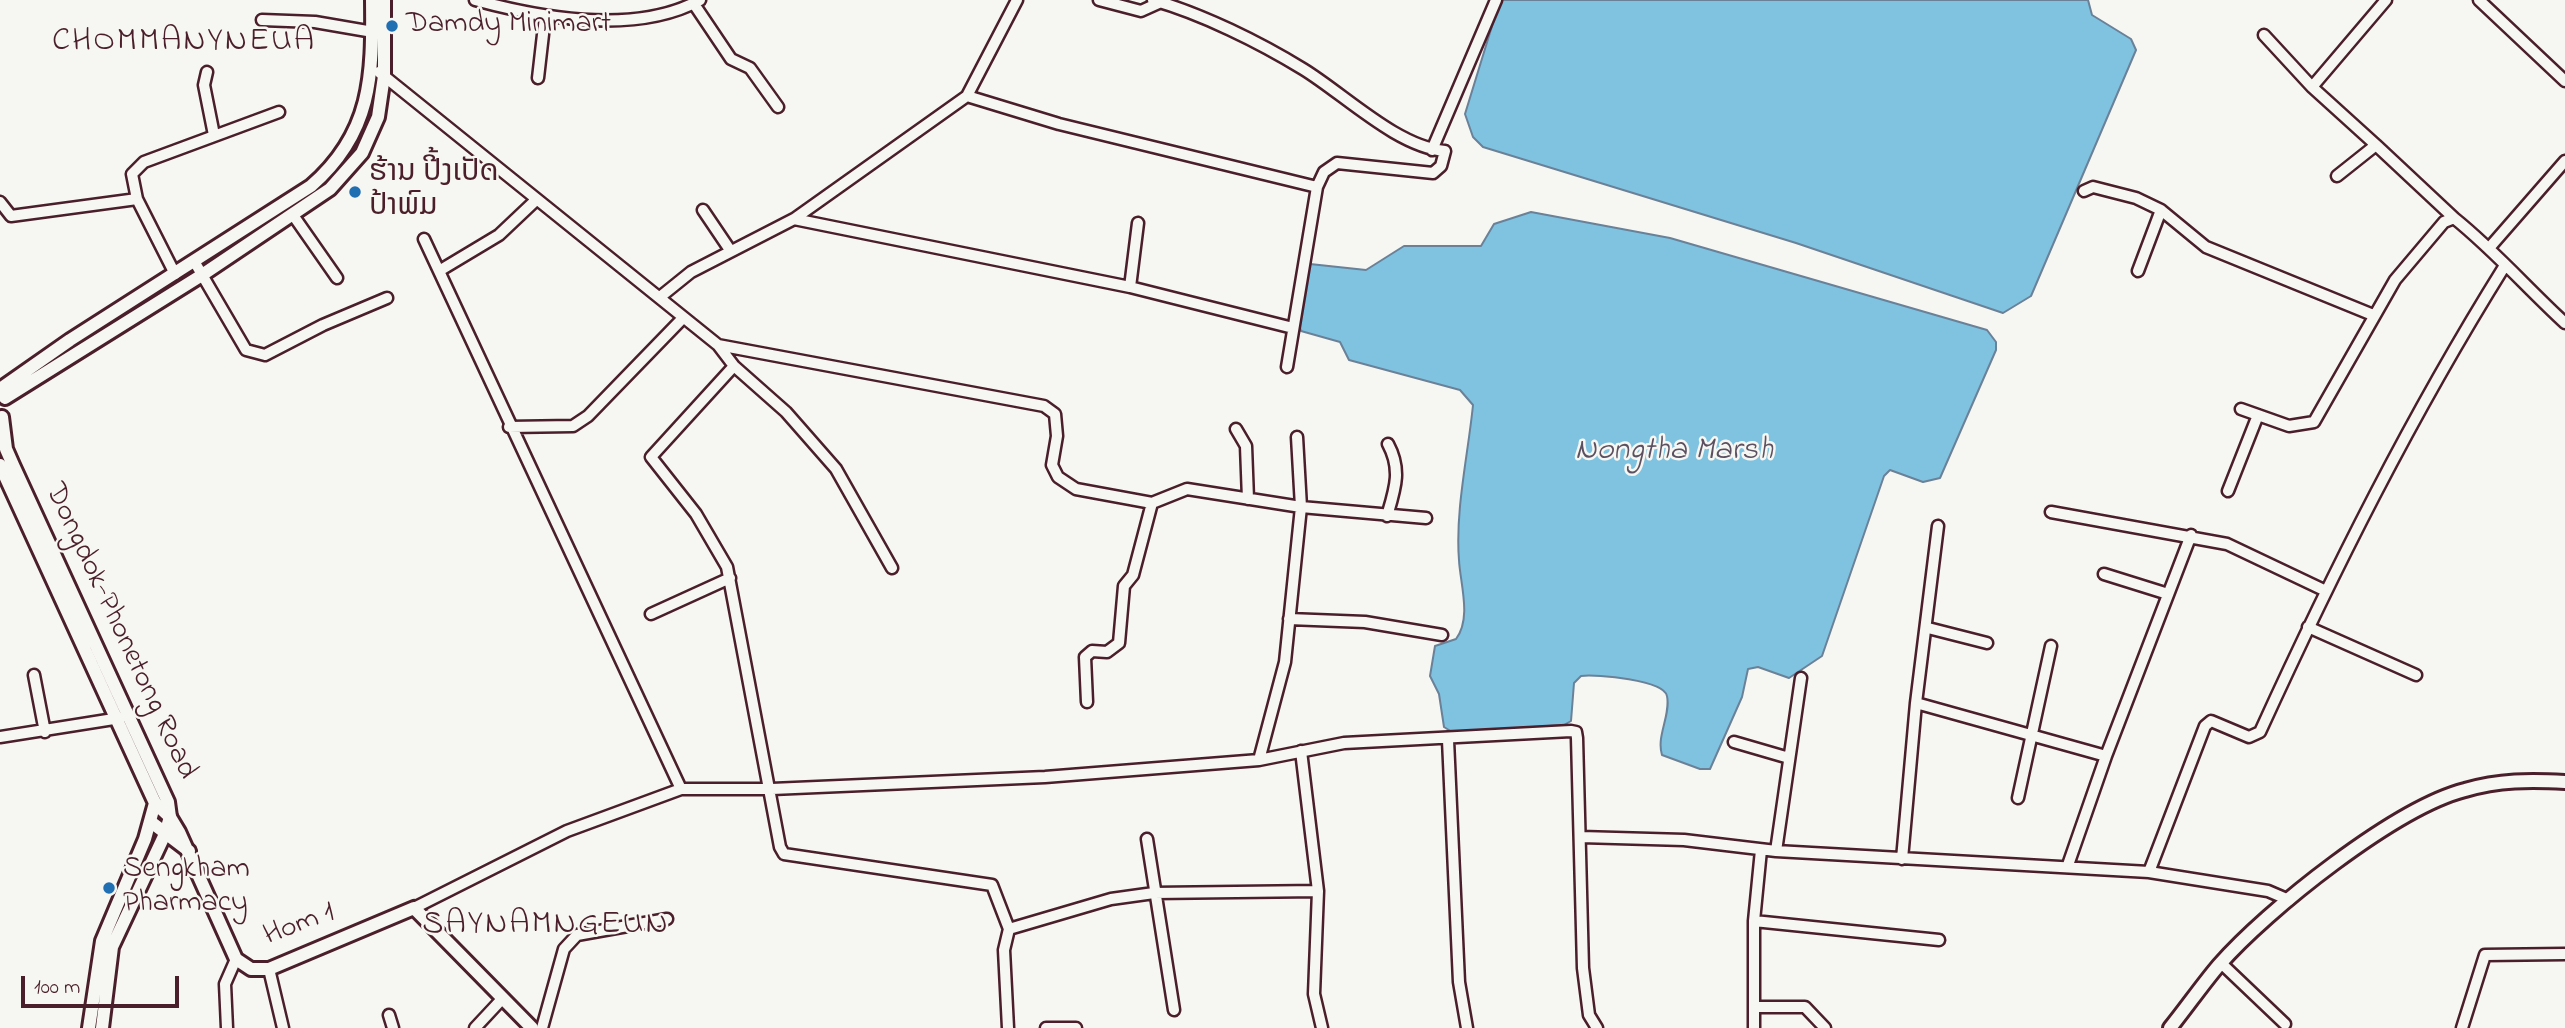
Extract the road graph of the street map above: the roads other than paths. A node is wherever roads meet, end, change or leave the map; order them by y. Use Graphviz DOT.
graph roads {
  1 [pos="372,0"];
  2 [pos="384,0"];
  3 [pos="475,0"];
  4 [pos="1017,0"];
  5 [pos="1099,0"];
  6 [pos="1496,0"];
  7 [pos="2386,0"];
  8 [pos="2479,0"];
  9 [pos="1157,1"];
  10 [pos="697,2"];
  11 [pos="545,17"];
  12 [pos="262,20"];
  13 [pos="373,32"];
  14 [pos="2264,35"];
  15 [pos="370,66"];
  16 [pos="207,72"];
  17 [pos="384,76"];
  18 [pos="538,78"];
  19 [pos="2565,81"];
  20 [pos="2312,87"];
  21 [pos="967,96"];
  22 [pos="778,107"];
  23 [pos="279,112"];
  24 [pos="214,135"];
  25 [pos="2376,145"];
  26 [pos="1432,150"];
  27 [pos="2565,161"];
  28 [pos="2337,176"];
  29 [pos="1317,187"];
  30 [pos="2084,191"];
  31 [pos="137,199"];
  32 [pos="536,200"];
  33 [pos="0,202"];
  34 [pos="703,210"];
  35 [pos="2161,210"];
  36 [pos="293,215"];
  37 [pos="11,216"];
  38 [pos="0,218"];
  39 [pos="2454,218"];
  40 [pos="794,219"];
  41 [pos="1138,223"];
  42 [pos="424,239"];
  43 [pos="2490,247"];
  44 [pos="730,250"];
  45 [pos="194,261"];
  46 [pos="2504,267"];
  47 [pos="439,271"];
  48 [pos="2138,271"];
  49 [pos="175,274"];
  50 [pos="201,275"];
  51 [pos="337,278"];
  52 [pos="1130,287"];
  53 [pos="387,298"];
  54 [pos="660,298"];
  55 [pos="2373,315"];
  56 [pos="682,318"];
  57 [pos="2565,323"];
  58 [pos="1293,328"];
  59 [pos="718,345"];
  60 [pos="734,366"];
  61 [pos="1287,367"];
  62 [pos="2,393"];
  63 [pos="2241,409"];
  64 [pos="2258,415"];
  65 [pos="1,417"];
  66 [pos="509,427"];
  67 [pos="1236,429"];
  68 [pos="1297,437"];
  69 [pos="1388,444"];
  70 [pos="0,465"];
  71 [pos="2228,491"];
  72 [pos="1248,499"];
  73 [pos="1152,503"];
  74 [pos="1301,507"];
  75 [pos="2051,512"];
  76 [pos="1387,516"];
  77 [pos="1426,517"];
  78 [pos="1938,526"];
  79 [pos="2191,535"];
  80 [pos="892,568"];
  81 [pos="2104,575"];
  82 [pos="730,578"];
  83 [pos="2326,591"];
  84 [pos="2168,594"];
  85 [pos="652,614"];
  86 [pos="1289,619"];
  87 [pos="2308,627"];
  88 [pos="1928,628"];
  89 [pos="1442,635"];
  90 [pos="1987,643"];
  91 [pos="2051,646"];
  92 [pos="34,675"];
  93 [pos="2416,675"];
  94 [pos="1801,678"];
  95 [pos="1087,702"];
  96 [pos="1916,703"];
  97 [pos="122,717"];
  98 [pos="45,732"];
  99 [pos="2034,736"];
  100 [pos="0,737"];
  101 [pos="1448,740"];
  102 [pos="1734,742"];
  103 [pos="1301,751"];
  104 [pos="2106,756"];
  105 [pos="1789,758"];
  106 [pos="1259,760"];
  107 [pos="2565,782"];
  108 [pos="681,789"];
  109 [pos="772,789"];
  110 [pos="2018,799"];
  111 [pos="155,803"];
  112 [pos="170,817"];
  113 [pos="151,822"];
  114 [pos="164,834"];
  115 [pos="1581,837"];
  116 [pos="1147,839"];
  117 [pos="1761,849"];
  118 [pos="1776,851"];
  119 [pos="190,852"];
  120 [pos="1902,859"];
  121 [pos="2068,865"];
  122 [pos="2149,872"];
  123 [pos="1318,891"];
  124 [pos="1154,893"];
  125 [pos="2289,901"];
  126 [pos="414,908"];
  127 [pos="667,919"];
  128 [pos="1754,921"];
  129 [pos="1009,929"];
  130 [pos="1939,940"];
  131 [pos="2565,954"];
  132 [pos="236,959"];
  133 [pos="2221,963"];
  134 [pos="269,969"];
  135 [pos="503,998"];
  136 [pos="1754,1007"];
  137 [pos="1174,1010"];
  138 [pos="388,1015"];
  139 [pos="2284,1024"];
  140 [pos="89,1028"];
  141 [pos="102,1028"];
  142 [pos="227,1028"];
  143 [pos="283,1028"];
  144 [pos="393,1028"];
  145 [pos="475,1028"];
  146 [pos="531,1028"];
  147 [pos="542,1028"];
  148 [pos="1008,1028"];
  149 [pos="1046,1028"];
  150 [pos="1076,1028"];
  151 [pos="1322,1028"];
  152 [pos="1467,1028"];
  153 [pos="1597,1028"];
  154 [pos="1754,1028"];
  155 [pos="1825,1028"];
  156 [pos="2170,1028"];
  157 [pos="2462,1028"];
  1 -- 13 [label="main road"];
  2 -- 17 [label="main road"];
  3 -- 11 [label="street"];
  4 -- 21 [label="street"];
  5 -- 9 [label="street"];
  6 -- 26 [label="street"];
  7 -- 20 [label="street"];
  8 -- 19 [label="street"];
  9 -- 26 [label="street"];
  10 -- 11 [label="street"];
  10 -- 22 [label="street"];
  11 -- 18 [label="street"];
  12 -- 13 [label="street"];
  13 -- 15 [label="main road"];
  14 -- 20 [label="street"];
  15 -- 17 [label="street"];
  15 -- 45 [label="main road"];
  16 -- 24 [label="street"];
  17 -- 32 [label="street"];
  17 -- 36 [label="main road"];
  20 -- 25 [label="street"];
  21 -- 29 [label="street"];
  21 -- 40 [label="street"];
  23 -- 24 [label="street"];
  24 -- 31 [label="street"];
  25 -- 28 [label="street"];
  25 -- 39 [label="street"];
  26 -- 29 [label="street"];
  27 -- 43 [label="street"];
  29 -- 58 [label="street"];
  30 -- 35 [label="street"];
  31 -- 37 [label="street"];
  31 -- 49 [label="street"];
  32 -- 47 [label="street"];
  32 -- 54 [label="street"];
  33 -- 37 [label="street"];
  34 -- 44 [label="street"];
  35 -- 48 [label="street"];
  35 -- 55 [label="street"];
  36 -- 50 [label="main road"];
  36 -- 51 [label="street"];
  37 -- 38 [label="street"];
  39 -- 43 [label="street"];
  39 -- 55 [label="street"];
  40 -- 44 [label="street"];
  40 -- 52 [label="street"];
  41 -- 52 [label="street"];
  42 -- 47 [label="street"];
  43 -- 46 [label="street"];
  44 -- 54 [label="street"];
  45 -- 49 [label="main road"];
  45 -- 50 [label="street"];
  46 -- 57 [label="street"];
  46 -- 83 [label="street"];
  47 -- 66 [label="street"];
  49 -- 62 [label="main road"];
  50 -- 53 [label="street"];
  50 -- 62 [label="main road"];
  52 -- 58 [label="street"];
  54 -- 56 [label="street"];
  55 -- 64 [label="street"];
  56 -- 59 [label="street"];
  56 -- 66 [label="street"];
  58 -- 61 [label="street"];
  59 -- 60 [label="street"];
  59 -- 73 [label="street"];
  60 -- 80 [label="street"];
  60 -- 82 [label="street"];
  62 -- 65 [label="main road, Dongdok-Phonetong Road"];
  63 -- 64 [label="street"];
  64 -- 71 [label="street"];
  65 -- 97 [label="main road, Dongdok-Phonetong Road"];
  66 -- 108 [label="street"];
  67 -- 72 [label="street"];
  68 -- 74 [label="street"];
  69 -- 76 [label="street"];
  70 -- 97 [label="main road, Dongdok-Phonetong Road"];
  72 -- 73 [label="street"];
  72 -- 74 [label="street"];
  73 -- 95 [label="street"];
  74 -- 76 [label="street"];
  74 -- 86 [label="street"];
  75 -- 79 [label="street"];
  76 -- 77 [label="street"];
  78 -- 88 [label="street"];
  79 -- 83 [label="street"];
  79 -- 84 [label="street"];
  81 -- 84 [label="street"];
  82 -- 85 [label="street"];
  82 -- 109 [label="street"];
  83 -- 87 [label="street"];
  84 -- 104 [label="street"];
  86 -- 89 [label="street"];
  86 -- 106 [label="street"];
  87 -- 93 [label="street"];
  87 -- 122 [label="street"];
  88 -- 90 [label="street"];
  88 -- 96 [label="street"];
  91 -- 99 [label="street"];
  92 -- 98 [label="street"];
  94 -- 105 [label="street"];
  96 -- 99 [label="street"];
  96 -- 120 [label="street"];
  97 -- 98 [label="street"];
  97 -- 111 [label="main road, Dongdok-Phonetong Road"];
  97 -- 112 [label="main road, Dongdok-Phonetong Road"];
  98 -- 100 [label="street"];
  99 -- 104 [label="street"];
  99 -- 110 [label="street"];
  101 -- 103 [label="street"];
  101 -- 115 [label="street"];
  101 -- 152 [label="street"];
  102 -- 105 [label="street"];
  103 -- 106 [label="street"];
  103 -- 123 [label="street"];
  104 -- 121 [label="street"];
  105 -- 118 [label="street"];
  106 -- 109 [label="street"];
  107 -- 125 [label="main road"];
  108 -- 109 [label="street"];
  108 -- 126 [label="street"];
  109 -- 129 [label="street"];
  111 -- 112 [label="main road, Hom 1"];
  111 -- 113 [label="main road, Dongdok-Phonetong Road"];
  112 -- 114 [label="main road, Dongdok-Phonetong Road"];
  112 -- 119 [label="main road, Hom 1"];
  113 -- 114 [label="main road"];
  113 -- 140 [label="main road, Dongdok-Phonetong Road"];
  114 -- 119 [label="main road"];
  114 -- 141 [label="main road, Dongdok-Phonetong Road"];
  115 -- 117 [label="street"];
  115 -- 153 [label="street"];
  116 -- 124 [label="street"];
  117 -- 118 [label="street"];
  117 -- 128 [label="street"];
  118 -- 120 [label="street"];
  119 -- 132 [label="main road, Hom 1"];
  120 -- 121 [label="street"];
  121 -- 122 [label="street"];
  122 -- 125 [label="street"];
  123 -- 124 [label="street"];
  123 -- 151 [label="street"];
  124 -- 129 [label="street"];
  124 -- 137 [label="street"];
  125 -- 133 [label="main road"];
  126 -- 134 [label="main road, Hom 1"];
  126 -- 135 [label="main road"];
  127 -- 147 [label="street"];
  128 -- 130 [label="street"];
  128 -- 136 [label="street"];
  129 -- 148 [label="street"];
  131 -- 157 [label="street"];
  132 -- 134 [label="main road, Hom 1"];
  132 -- 142 [label="street"];
  133 -- 139 [label="street"];
  133 -- 156 [label="main road"];
  134 -- 143 [label="street"];
  135 -- 145 [label="street"];
  135 -- 146 [label="main road"];
  136 -- 154 [label="street"];
  136 -- 155 [label="street"];
  138 -- 144 [label="street"];
  149 -- 150 [label="street"];
}
